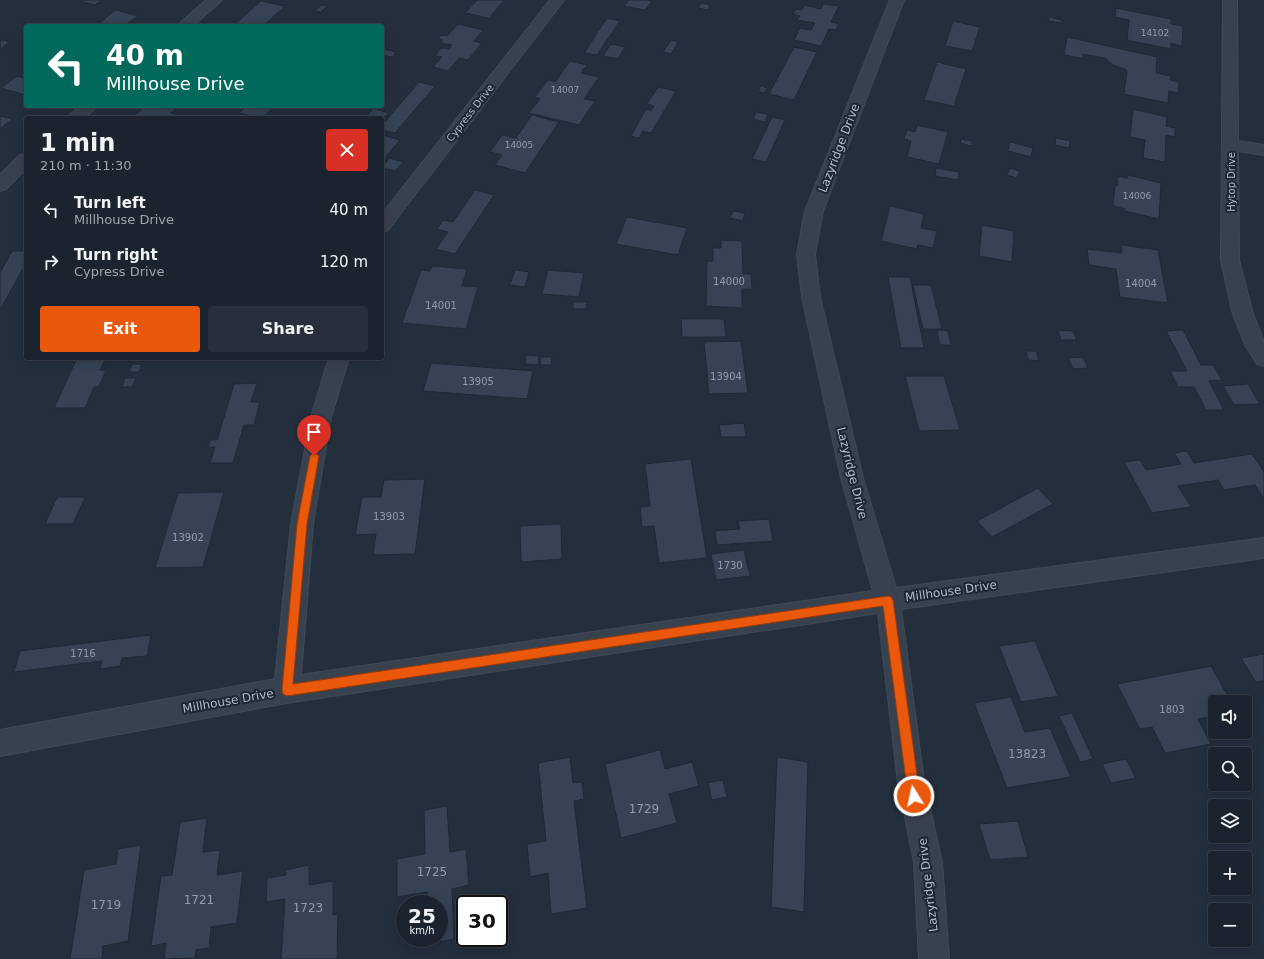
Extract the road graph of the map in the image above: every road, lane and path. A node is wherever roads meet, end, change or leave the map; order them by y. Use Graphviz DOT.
graph roads {
  1 [pos="215,0"];
  2 [pos="557,0"];
  3 [pos="897,0"];
  4 [pos="1230,0"];
  5 [pos="186,24"];
  6 [pos="87,108"];
  7 [pos="77,116"];
  8 [pos="1231,144"];
  9 [pos="1264,150"];
  10 [pos="24,161"];
  11 [pos="0,185"];
  12 [pos="384,223"];
  13 [pos="1264,358"];
  14 [pos="338,360"];
  15 [pos="1264,548"];
  16 [pos="888,600"];
  17 [pos="287,690"];
  18 [pos="0,743"];
  19 [pos="934,959"];
  1 -- 5 [label="street"];
  2 -- 12 [label="street, Cypress Drive"];
  3 -- 16 [label="street, Lazyridge Drive"];
  4 -- 8 [label="street, Hytop Drive"];
  6 -- 7 [label="street"];
  8 -- 9 [label="street"];
  8 -- 13 [label="street, Hytop Drive"];
  10 -- 11 [label="street"];
  14 -- 17 [label="street"];
  15 -- 16 [label="street, Millhouse Drive"];
  16 -- 17 [label="street, Millhouse Drive"];
  16 -- 19 [label="street, Lazyridge Drive"];
  17 -- 18 [label="street, Millhouse Drive"];
}
